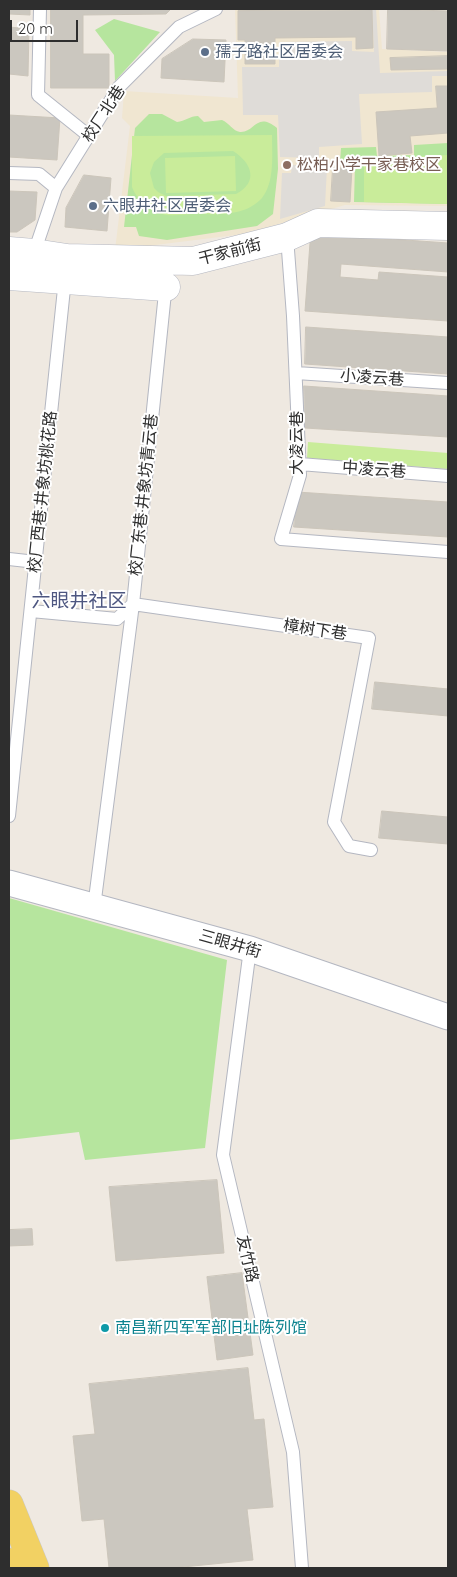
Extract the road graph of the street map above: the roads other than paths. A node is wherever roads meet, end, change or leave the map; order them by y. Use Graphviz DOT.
graph roads {
  1 [pos="40,9"];
  2 [pos="216,9"];
  3 [pos="89,136"];
  4 [pos="9,172"];
  5 [pos="56,188"];
  6 [pos="448,226"];
  7 [pos="287,237"];
  8 [pos="21,252"];
  9 [pos="66,269"];
  10 [pos="167,274"];
  11 [pos="9,276"];
  12 [pos="296,373"];
  13 [pos="448,383"];
  14 [pos="300,464"];
  15 [pos="448,476"];
  16 [pos="448,552"];
  17 [pos="9,559"];
  18 [pos="36,562"];
  19 [pos="133,604"];
  20 [pos="30,612"];
  21 [pos="9,816"];
  22 [pos="371,850"];
  23 [pos="9,883"];
  24 [pos="94,907"];
  25 [pos="250,949"];
  26 [pos="448,1017"];
  27 [pos="9,1504"];
  28 [pos="9,1562"];
  29 [pos="11,1568"];
  30 [pos="35,1568"];
  31 [pos="302,1568"];
  1 -- 3 [label="lane"];
  2 -- 3 [label="lane, 校厂北巷"];
  3 -- 5 [label="lane, 校厂北巷"];
  4 -- 5 [label="lane"];
  5 -- 8 [label="lane, 校厂北巷"];
  6 -- 7 [label="street, 干家前街"];
  7 -- 10 [label="street, 干家前街"];
  7 -- 12 [label="lane, 大凌云巷"];
  8 -- 9 [label="street, 干家前街"];
  9 -- 10 [label="street, 干家前街"];
  9 -- 11 [label="street"];
  9 -- 18 [label="lane, 校厂西巷·井象坊桃花路"];
  10 -- 19 [label="lane, 校厂东巷·井象坊青云巷"];
  12 -- 13 [label="lane, 小凌云巷"];
  12 -- 14 [label="lane, 大凌云巷"];
  14 -- 15 [label="lane, 中凌云巷"];
  14 -- 16 [label="lane, 大凌云巷"];
  17 -- 18 [label="lane"];
  18 -- 20 [label="lane, 校厂西巷·井象坊桃花路"];
  19 -- 20 [label="lane"];
  19 -- 22 [label="lane, 樟树下巷"];
  19 -- 24 [label="lane, 校厂东巷·井象坊青云巷"];
  20 -- 21 [label="lane, 校厂西巷·井象坊桃花路"];
  23 -- 24 [label="street, 三眼井街"];
  24 -- 25 [label="street, 三眼井街"];
  25 -- 26 [label="street, 三眼井街"];
  25 -- 31 [label="lane, 友竹路"];
  27 -- 30 [label="main road"];
  28 -- 29 [label="main road"];
}
